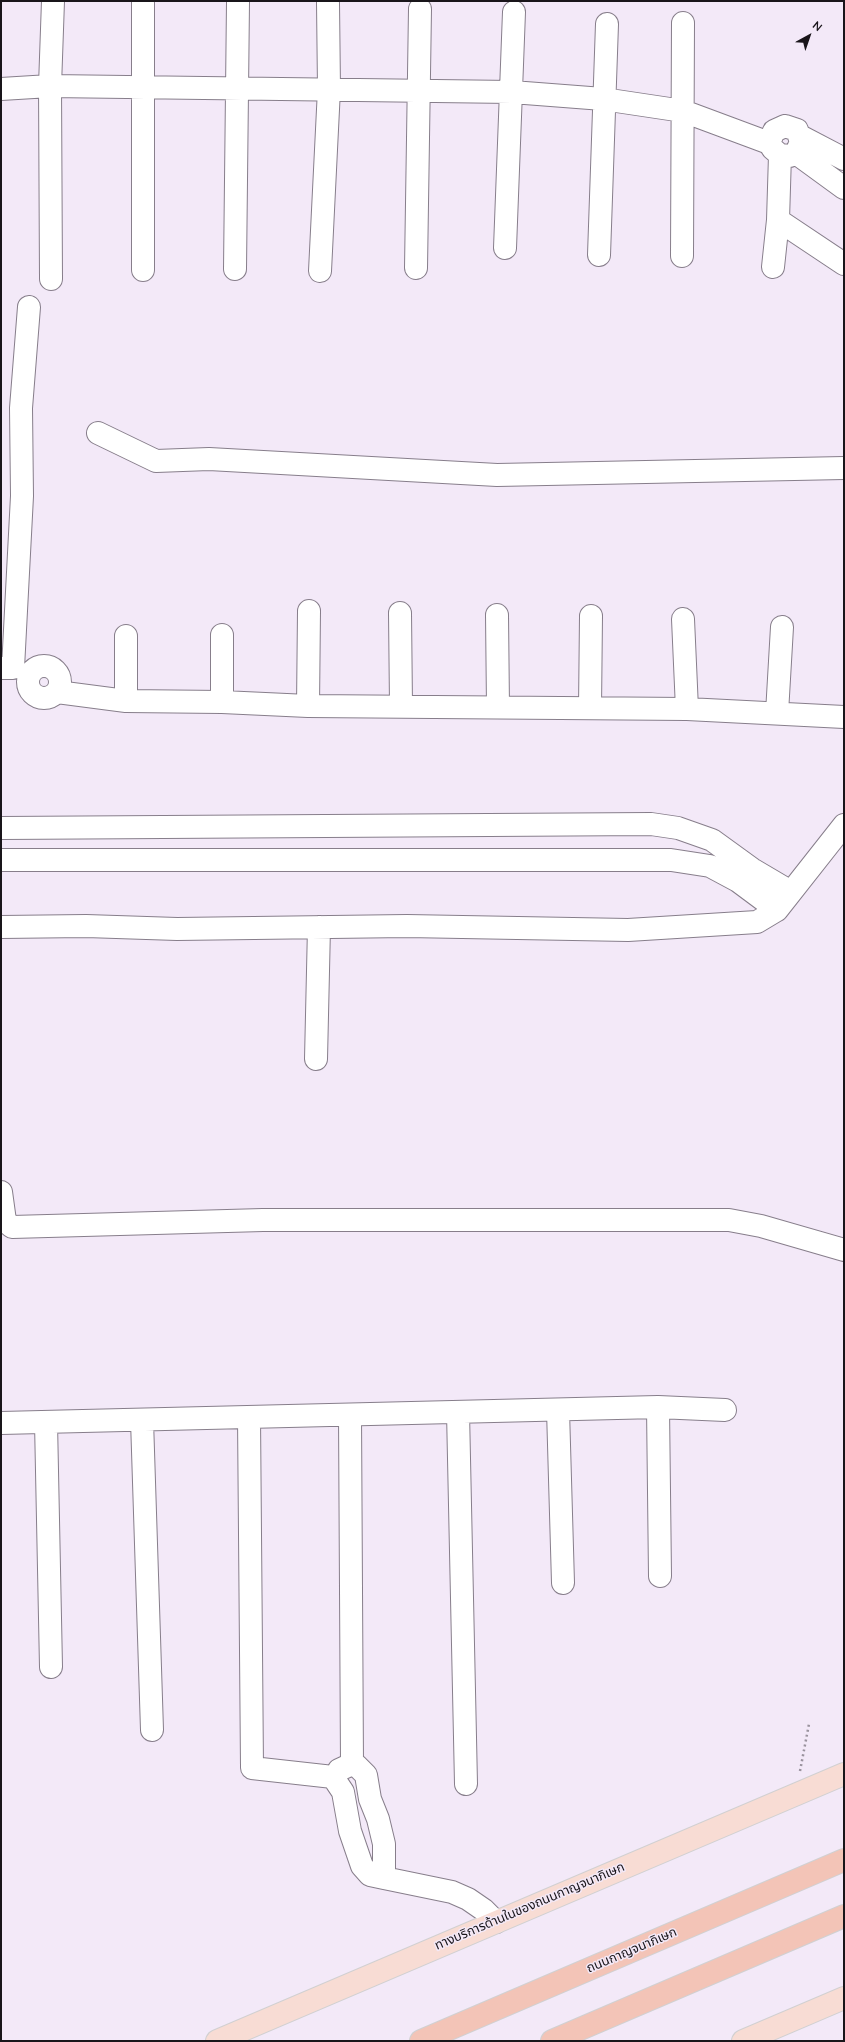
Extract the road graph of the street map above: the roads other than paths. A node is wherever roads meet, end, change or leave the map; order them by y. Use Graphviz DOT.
graph roads {
  1 [pos="53,1"];
  2 [pos="238,2"];
  3 [pos="328,2"];
  4 [pos="143,3"];
  5 [pos="420,9"];
  6 [pos="514,12"];
  7 [pos="683,23"];
  8 [pos="607,24"];
  9 [pos="50,86"];
  10 [pos="144,88"];
  11 [pos="1,89"];
  12 [pos="236,89"];
  13 [pos="329,89"];
  14 [pos="418,92"];
  15 [pos="512,92"];
  16 [pos="604,99"];
  17 [pos="683,111"];
  18 [pos="786,147"];
  19 [pos="844,159"];
  20 [pos="844,188"];
  21 [pos="778,220"];
  22 [pos="505,248"];
  23 [pos="599,255"];
  24 [pos="682,256"];
  25 [pos="844,264"];
  26 [pos="773,267"];
  27 [pos="416,268"];
  28 [pos="235,269"];
  29 [pos="143,270"];
  30 [pos="320,271"];
  31 [pos="50,279"];
  32 [pos="29,307"];
  33 [pos="98,433"];
  34 [pos="844,468"];
  35 [pos="309,611"];
  36 [pos="400,613"];
  37 [pos="497,616"];
  38 [pos="591,616"];
  39 [pos="683,619"];
  40 [pos="782,627"];
  41 [pos="222,635"];
  42 [pos="126,636"];
  43 [pos="15,670"];
  44 [pos="126,701"];
  45 [pos="222,702"];
  46 [pos="401,705"];
  47 [pos="308,706"];
  48 [pos="498,706"];
  49 [pos="590,708"];
  50 [pos="687,709"];
  51 [pos="777,713"];
  52 [pos="844,717"];
  53 [pos="844,825"];
  54 [pos="1,828"];
  55 [pos="1,860"];
  56 [pos="791,892"];
  57 [pos="778,910"];
  58 [pos="1,927"];
  59 [pos="319,927"];
  60 [pos="316,1059"];
  61 [pos="1,1192"];
  62 [pos="7,1227"];
  63 [pos="844,1250"];
  64 [pos="658,1408"];
  65 [pos="558,1410"];
  66 [pos="725,1410"];
  67 [pos="458,1412"];
  68 [pos="350,1415"];
  69 [pos="249,1417"];
  70 [pos="142,1420"];
  71 [pos="46,1422"];
  72 [pos="1,1423"];
  73 [pos="660,1576"];
  74 [pos="563,1583"];
  75 [pos="51,1666"];
  76 [pos="152,1730"];
  77 [pos="352,1764"];
  78 [pos="844,1774"];
  79 [pos="333,1777"];
  80 [pos="466,1784"];
  81 [pos="844,1860"];
  82 [pos="384,1878"];
  83 [pos="844,1916"];
  84 [pos="496,1922"];
  85 [pos="844,1998"];
  86 [pos="744,2040"];
  87 [pos="217,2041"];
  88 [pos="421,2041"];
  89 [pos="552,2041"];
  1 -- 9 [label="street"];
  2 -- 12 [label="street"];
  3 -- 13 [label="street"];
  4 -- 10 [label="street"];
  5 -- 14 [label="street"];
  6 -- 15 [label="street"];
  7 -- 17 [label="street"];
  8 -- 16 [label="street"];
  9 -- 10 [label="street"];
  9 -- 11 [label="street"];
  9 -- 31 [label="street"];
  10 -- 12 [label="street"];
  10 -- 29 [label="street"];
  12 -- 13 [label="street"];
  12 -- 28 [label="street"];
  13 -- 14 [label="street"];
  13 -- 30 [label="street"];
  14 -- 15 [label="street"];
  14 -- 27 [label="street"];
  15 -- 16 [label="street"];
  15 -- 22 [label="street"];
  16 -- 17 [label="street"];
  16 -- 23 [label="street"];
  17 -- 18 [label="street"];
  17 -- 24 [label="street"];
  18 -- 19 [label="street"];
  18 -- 20 [label="street"];
  18 -- 21 [label="street"];
  21 -- 25 [label="street"];
  21 -- 26 [label="street"];
  32 -- 43 [label="street"];
  33 -- 34 [label="street"];
  35 -- 47 [label="street"];
  36 -- 46 [label="street"];
  37 -- 48 [label="street"];
  38 -- 49 [label="street"];
  39 -- 50 [label="street"];
  40 -- 51 [label="street"];
  41 -- 45 [label="street"];
  42 -- 44 [label="street"];
  43 -- 44 [label="street"];
  44 -- 45 [label="street"];
  45 -- 47 [label="street"];
  46 -- 47 [label="street"];
  46 -- 48 [label="street"];
  48 -- 49 [label="street"];
  49 -- 50 [label="street"];
  50 -- 51 [label="street"];
  51 -- 52 [label="street"];
  53 -- 56 [label="street"];
  54 -- 56 [label="street"];
  55 -- 57 [label="street"];
  56 -- 57 [label="street"];
  57 -- 59 [label="street"];
  58 -- 59 [label="street"];
  59 -- 60 [label="street"];
  61 -- 62 [label="street"];
  62 -- 63 [label="street"];
  64 -- 65 [label="street"];
  64 -- 66 [label="street"];
  64 -- 73 [label="street"];
  65 -- 67 [label="street"];
  65 -- 74 [label="street"];
  67 -- 68 [label="street"];
  67 -- 80 [label="street"];
  68 -- 69 [label="street"];
  68 -- 77 [label="street"];
  69 -- 70 [label="street"];
  69 -- 79 [label="street"];
  70 -- 71 [label="street"];
  70 -- 76 [label="street"];
  71 -- 72 [label="street"];
  71 -- 75 [label="street"];
  77 -- 79 [label="street"];
  77 -- 82 [label="street"];
  78 -- 84 [label="main road, ทางบริการด้านในของถนนกาญจนาภิเษก"];
  79 -- 82 [label="street"];
  81 -- 88 [label="highway, ถนนกาญจนาภิเษก"];
  82 -- 84 [label="street"];
  83 -- 89 [label="highway"];
  84 -- 87 [label="main road, ทางบริการด้านในของถนนกาญจนาภิเษก"];
  85 -- 86 [label="main road"];
}
